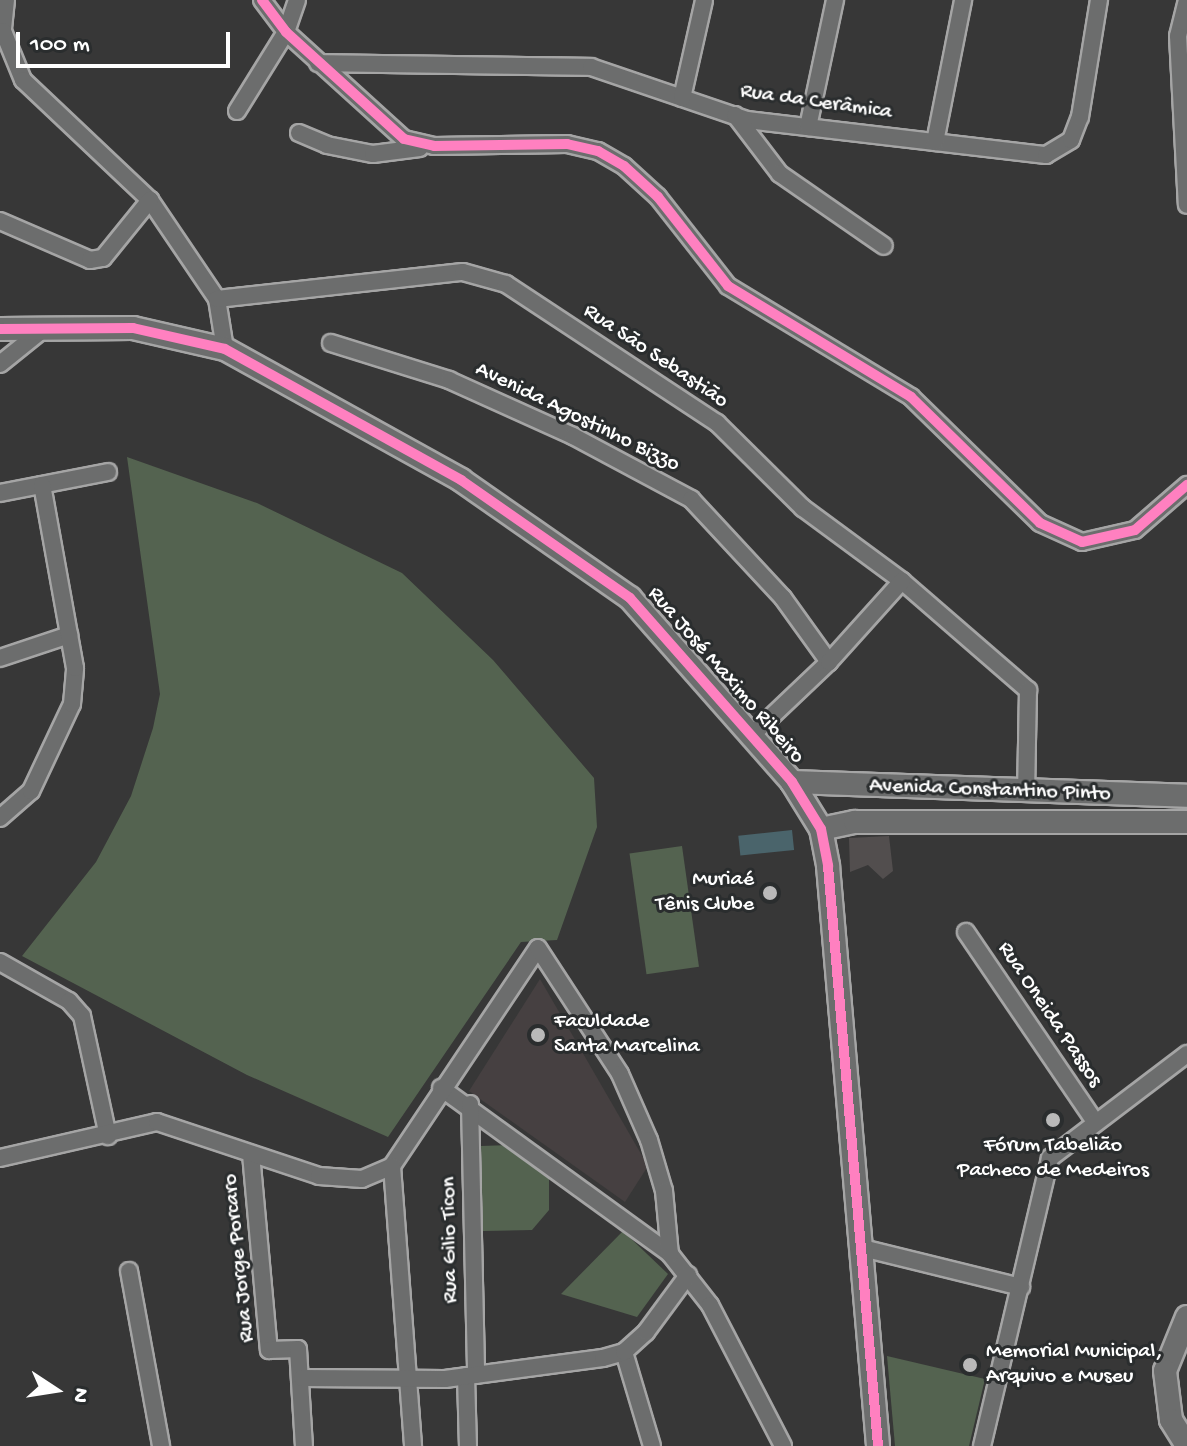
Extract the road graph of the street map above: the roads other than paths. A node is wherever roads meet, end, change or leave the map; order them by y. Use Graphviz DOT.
graph roads {
  1 [pos="6,0"];
  2 [pos="262,0"];
  3 [pos="297,0"];
  4 [pos="704,0"];
  5 [pos="835,0"];
  6 [pos="963,0"];
  7 [pos="1099,0"];
  8 [pos="1187,0"];
  9 [pos="286,32"];
  10 [pos="318,63"];
  11 [pos="682,98"];
  12 [pos="237,111"];
  13 [pos="735,115"];
  14 [pos="808,127"];
  15 [pos="299,133"];
  16 [pos="935,142"];
  17 [pos="434,146"];
  18 [pos="150,200"];
  19 [pos="1187,205"];
  20 [pos="0,221"];
  21 [pos="884,246"];
  22 [pos="217,299"];
  23 [pos="0,329"];
  24 [pos="41,331"];
  25 [pos="331,343"];
  26 [pos="225,349"];
  27 [pos="0,364"];
  28 [pos="108,472"];
  29 [pos="42,485"];
  30 [pos="1187,485"];
  31 [pos="0,493"];
  32 [pos="902,581"];
  33 [pos="69,635"];
  34 [pos="0,658"];
  35 [pos="829,662"];
  36 [pos="752,735"];
  37 [pos="792,782"];
  38 [pos="959,790"];
  39 [pos="1026,792"];
  40 [pos="1187,796"];
  41 [pos="0,818"];
  42 [pos="1187,822"];
  43 [pos="960,825"];
  44 [pos="821,829"];
  45 [pos="966,932"];
  46 [pos="0,962"];
  47 [pos="1187,1054"];
  48 [pos="441,1088"];
  49 [pos="470,1104"];
  50 [pos="1095,1122"];
  51 [pos="108,1136"];
  52 [pos="251,1154"];
  53 [pos="0,1158"];
  54 [pos="392,1166"];
  55 [pos="862,1248"];
  56 [pos="670,1254"];
  57 [pos="129,1271"];
  58 [pos="688,1275"];
  59 [pos="1021,1287"];
  60 [pos="1187,1317"];
  61 [pos="624,1352"];
  62 [pos="471,1376"];
  63 [pos="302,1378"];
  64 [pos="410,1380"];
  65 [pos="876,1439"];
  66 [pos="161,1446"];
  67 [pos="304,1446"];
  68 [pos="413,1446"];
  69 [pos="468,1446"];
  70 [pos="652,1446"];
  71 [pos="783,1446"];
  72 [pos="982,1446"];
  73 [pos="1187,1446"];
  1 -- 18 [label="street"];
  2 -- 9 [label="street"];
  3 -- 9 [label="street"];
  4 -- 11 [label="street"];
  5 -- 14 [label="street"];
  6 -- 16 [label="street"];
  7 -- 16 [label="street, Rua da Cerâmica"];
  8 -- 19 [label="street"];
  9 -- 10 [label="street"];
  9 -- 12 [label="street"];
  10 -- 11 [label="street, Rua da Cerâmica"];
  10 -- 17 [label="street"];
  11 -- 13 [label="street, Rua da Cerâmica"];
  13 -- 14 [label="street, Rua da Cerâmica"];
  13 -- 21 [label="street"];
  14 -- 16 [label="street, Rua da Cerâmica"];
  15 -- 17 [label="street"];
  17 -- 30 [label="street"];
  18 -- 20 [label="street"];
  18 -- 22 [label="street"];
  22 -- 26 [label="street"];
  22 -- 32 [label="street, Rua São Sebastião"];
  23 -- 24 [label="street, Rua José Maximo Ribeiro"];
  24 -- 26 [label="street, Rua José Maximo Ribeiro"];
  24 -- 27 [label="street"];
  25 -- 35 [label="street, Avenida Agostinho Bizzo"];
  26 -- 36 [label="street, Rua José Maximo Ribeiro"];
  28 -- 29 [label="street"];
  29 -- 31 [label="street"];
  29 -- 33 [label="street"];
  32 -- 35 [label="street"];
  32 -- 39 [label="street, Rua São Sebastião"];
  33 -- 34 [label="street"];
  33 -- 41 [label="street"];
  35 -- 36 [label="street"];
  36 -- 37 [label="street, Rua José Maximo Ribeiro"];
  37 -- 38 [label="street, Avenida Constantino Pinto"];
  37 -- 44 [label="street, Rua José Maximo Ribeiro"];
  38 -- 39 [label="street, Avenida Constantino Pinto"];
  38 -- 43 [label="street"];
  39 -- 40 [label="street, Avenida Constantino Pinto"];
  42 -- 43 [label="street, Avenida Constantino Pinto"];
  43 -- 44 [label="street, Avenida Constantino Pinto"];
  44 -- 55 [label="street, Rua José Maximo Ribeiro"];
  45 -- 50 [label="street, Rua Oneida Passos"];
  46 -- 51 [label="street"];
  47 -- 50 [label="street"];
  48 -- 49 [label="street"];
  48 -- 54 [label="street"];
  48 -- 56 [label="street"];
  49 -- 56 [label="street"];
  49 -- 62 [label="street, Rua Gilio Ticon"];
  50 -- 59 [label="street"];
  51 -- 52 [label="street"];
  51 -- 53 [label="street"];
  52 -- 54 [label="street"];
  52 -- 63 [label="street, Rua Jorge Porcaro"];
  54 -- 64 [label="street"];
  55 -- 59 [label="street"];
  55 -- 65 [label="street, Rua José Maximo Ribeiro"];
  56 -- 58 [label="street"];
  57 -- 66 [label="street"];
  58 -- 61 [label="street"];
  58 -- 71 [label="street"];
  59 -- 72 [label="street"];
  60 -- 73 [label="street"];
  61 -- 62 [label="street"];
  61 -- 70 [label="street"];
  62 -- 64 [label="street"];
  62 -- 69 [label="street, Rua Gilio Ticon"];
  63 -- 64 [label="street"];
  63 -- 67 [label="street"];
  64 -- 68 [label="street"];
}
